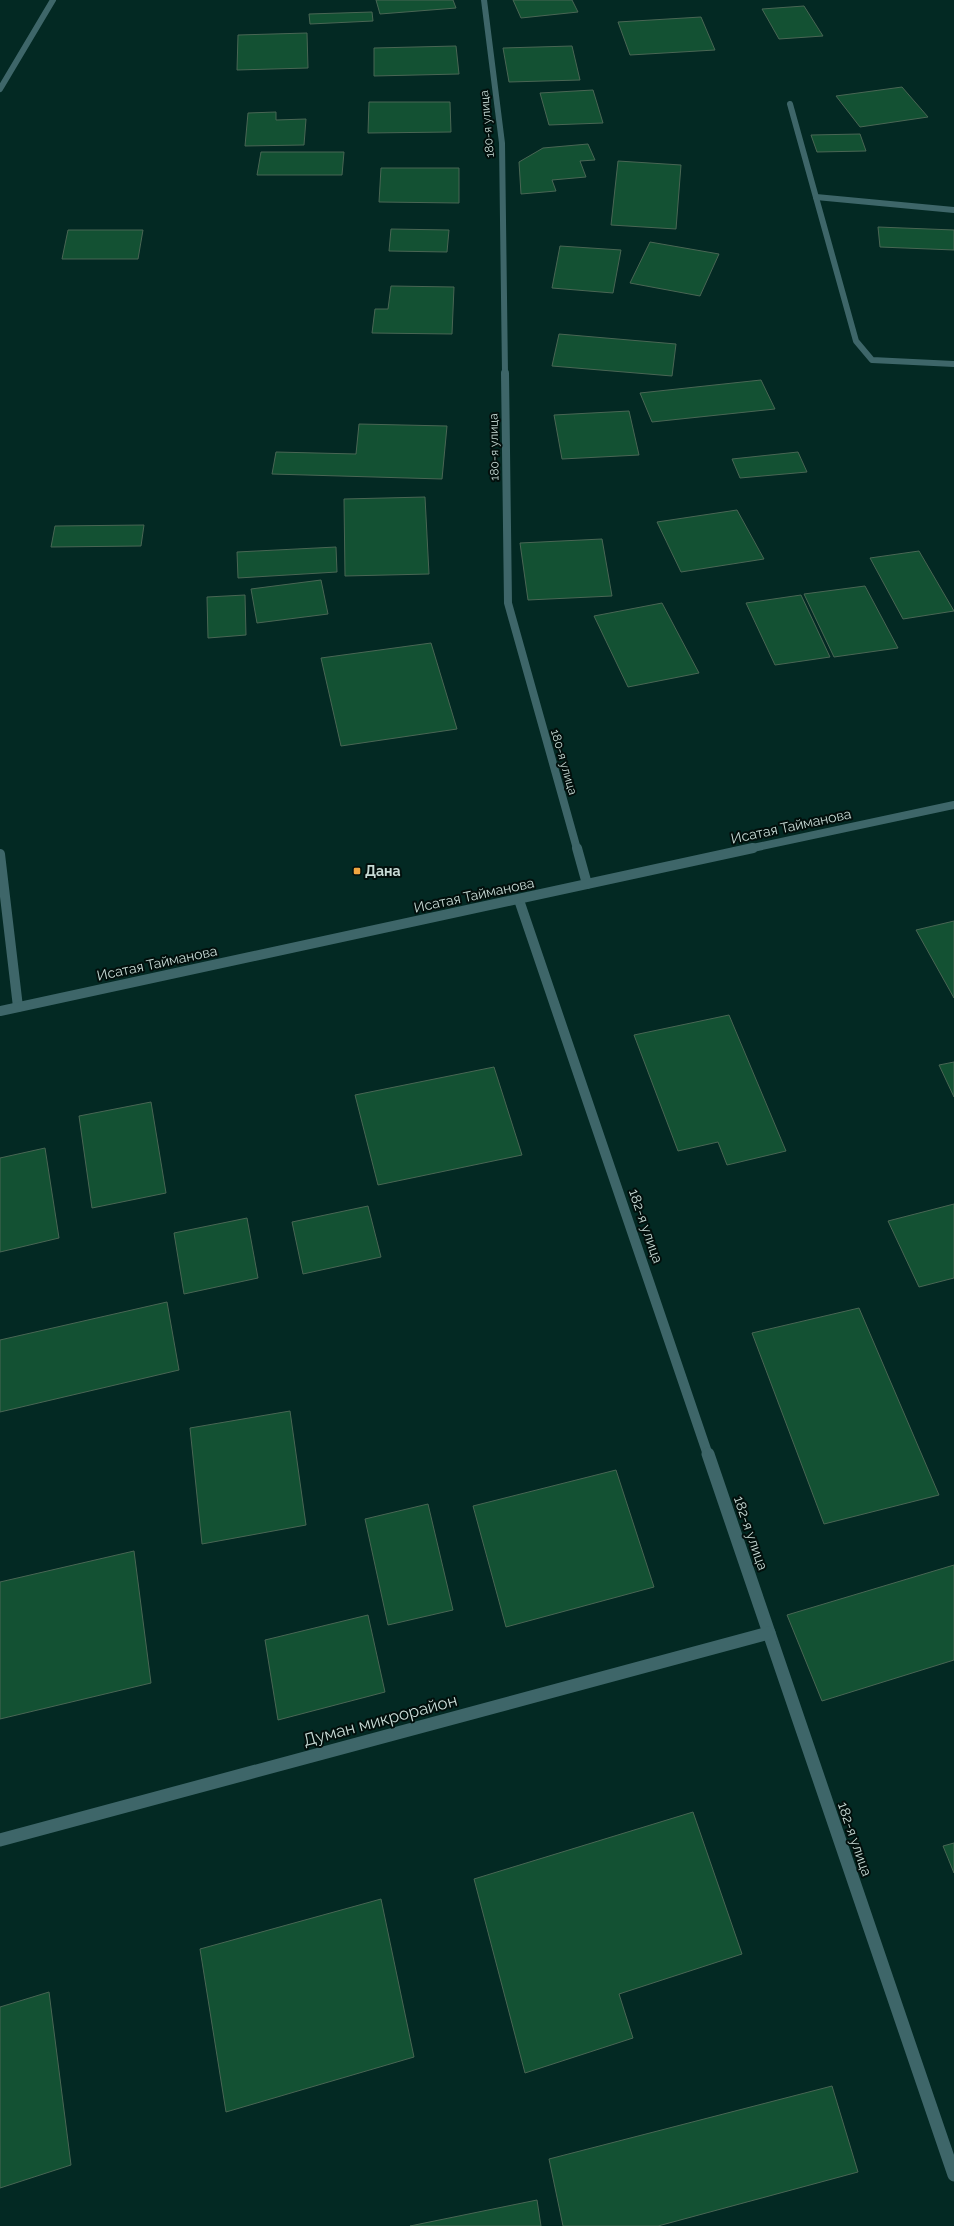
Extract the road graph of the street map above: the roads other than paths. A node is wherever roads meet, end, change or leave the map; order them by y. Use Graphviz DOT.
graph roads {
  1 [pos="53,0"];
  2 [pos="484,0"];
  3 [pos="0,89"];
  4 [pos="790,104"];
  5 [pos="816,197"];
  6 [pos="954,210"];
  7 [pos="954,364"];
  8 [pos="954,806"];
  9 [pos="0,854"];
  10 [pos="587,884"];
  11 [pos="519,900"];
  12 [pos="18,1007"];
  13 [pos="0,1012"];
  14 [pos="769,1633"];
  15 [pos="0,1840"];
  16 [pos="954,2175"];
  1 -- 3 [label="street"];
  2 -- 10 [label="street, 180-я улица"];
  4 -- 5 [label="street"];
  5 -- 6 [label="street"];
  5 -- 7 [label="street"];
  8 -- 10 [label="street, Исатая Тайманова"];
  9 -- 12 [label="street"];
  10 -- 11 [label="street, Исатая Тайманова"];
  11 -- 12 [label="street, Исатая Тайманова"];
  11 -- 14 [label="street, 182-я улица"];
  12 -- 13 [label="street, Исатая Тайманова"];
  14 -- 15 [label="street, Думан микрорайон"];
  14 -- 16 [label="street, 182-я улица"];
}
